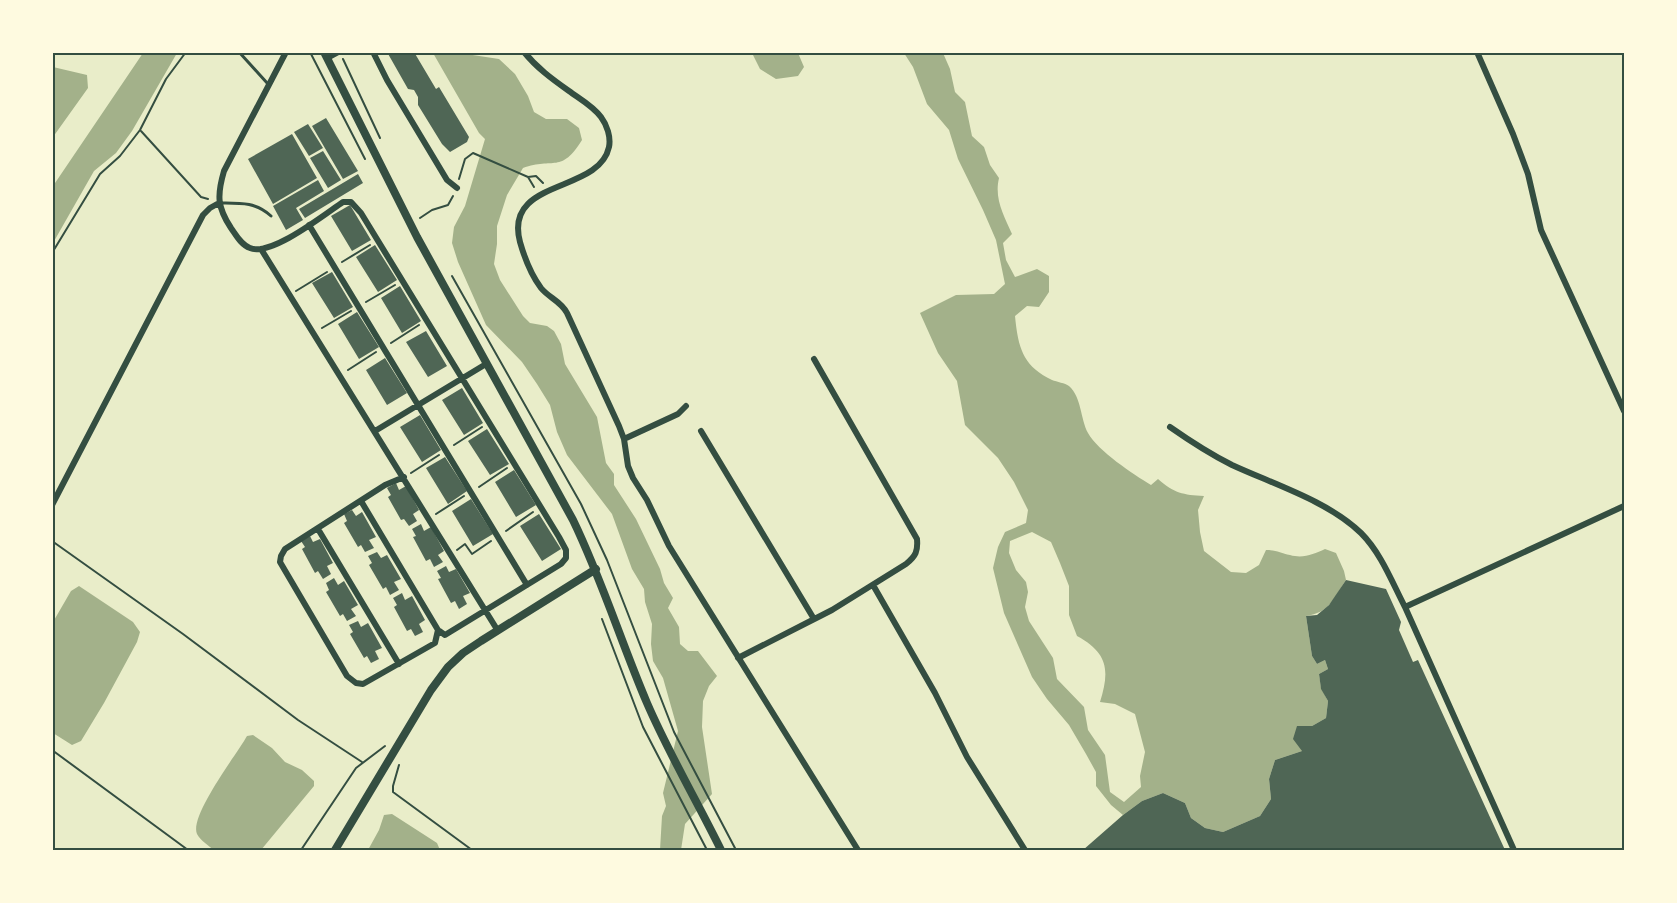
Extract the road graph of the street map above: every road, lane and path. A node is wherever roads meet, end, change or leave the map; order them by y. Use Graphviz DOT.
graph roads {
  1 [pos="186,52"];
  2 [pos="239,52"];
  3 [pos="286,52"];
  4 [pos="310,52"];
  5 [pos="338,52"];
  6 [pos="372,52"];
  7 [pos="524,52"];
  8 [pos="1477,52"];
  9 [pos="326,55"];
  10 [pos="268,84"];
  11 [pos="140,130"];
  12 [pos="473,153"];
  13 [pos="369,166"];
  14 [pos="528,177"];
  15 [pos="543,183"];
  16 [pos="457,188"];
  17 [pos="534,188"];
  18 [pos="219,203"];
  19 [pos="271,216"];
  20 [pos="309,225"];
  21 [pos="261,249"];
  22 [pos="52,253"];
  23 [pos="814,359"];
  24 [pos="486,364"];
  25 [pos="462,378"];
  26 [pos="418,405"];
  27 [pos="686,406"];
  28 [pos="1624,411"];
  29 [pos="1170,427"];
  30 [pos="375,431"];
  31 [pos="701,431"];
  32 [pos="624,439"];
  33 [pos="404,477"];
  34 [pos="362,501"];
  35 [pos="52,505"];
  36 [pos="1624,506"];
  37 [pos="318,529"];
  38 [pos="52,541"];
  39 [pos="596,569"];
  40 [pos="527,585"];
  41 [pos="873,585"];
  42 [pos="1405,607"];
  43 [pos="599,610"];
  44 [pos="486,611"];
  45 [pos="814,619"];
  46 [pos="438,630"];
  47 [pos="498,630"];
  48 [pos="738,658"];
  49 [pos="399,664"];
  50 [pos="674,732"];
  51 [pos="385,746"];
  52 [pos="52,750"];
  53 [pos="362,762"];
  54 [pos="399,763"];
  55 [pos="188,850"];
  56 [pos="301,850"];
  57 [pos="335,850"];
  58 [pos="472,850"];
  59 [pos="707,850"];
  60 [pos="721,850"];
  61 [pos="736,850"];
  62 [pos="858,850"];
  63 [pos="1025,850"];
  64 [pos="1514,850"];
  1 -- 11 [label="path"];
  2 -- 10 [label="lane"];
  3 -- 10 [label="street"];
  4 -- 13 [label="path"];
  5 -- 9 [label="street"];
  6 -- 16 [label="street"];
  7 -- 32 [label="street"];
  8 -- 28 [label="street"];
  9 -- 24 [label="street"];
  10 -- 18 [label="street"];
  11 -- 18 [label="path"];
  11 -- 22 [label="path"];
  12 -- 14 [label="path"];
  14 -- 15 [label="path"];
  14 -- 17 [label="path"];
  18 -- 19 [label="lane"];
  18 -- 21 [label="street"];
  18 -- 35 [label="street"];
  20 -- 21 [label="street"];
  20 -- 25 [label="street"];
  20 -- 26 [label="street"];
  21 -- 30 [label="street"];
  23 -- 41 [label="street"];
  24 -- 25 [label="street"];
  24 -- 39 [label="street"];
  25 -- 26 [label="street"];
  25 -- 40 [label="street"];
  26 -- 30 [label="street"];
  26 -- 40 [label="street"];
  27 -- 32 [label="street"];
  29 -- 42 [label="street"];
  30 -- 33 [label="street"];
  31 -- 45 [label="street"];
  32 -- 48 [label="street"];
  33 -- 34 [label="street"];
  33 -- 44 [label="street"];
  34 -- 37 [label="street"];
  34 -- 46 [label="street"];
  36 -- 42 [label="street"];
  37 -- 49 [label="street"];
  37 -- 49 [label="street"];
  38 -- 53 [label="path"];
  39 -- 47 [label="street"];
  39 -- 60 [label="street"];
  40 -- 44 [label="street"];
  41 -- 45 [label="street"];
  41 -- 63 [label="street"];
  42 -- 64 [label="street"];
  43 -- 59 [label="path"];
  44 -- 46 [label="street"];
  44 -- 47 [label="street"];
  45 -- 48 [label="street"];
  46 -- 49 [label="street"];
  47 -- 57 [label="street"];
  48 -- 62 [label="street"];
  50 -- 61 [label="path"];
  51 -- 53 [label="path"];
  52 -- 55 [label="path"];
  53 -- 56 [label="path"];
  54 -- 58 [label="path"];
}
